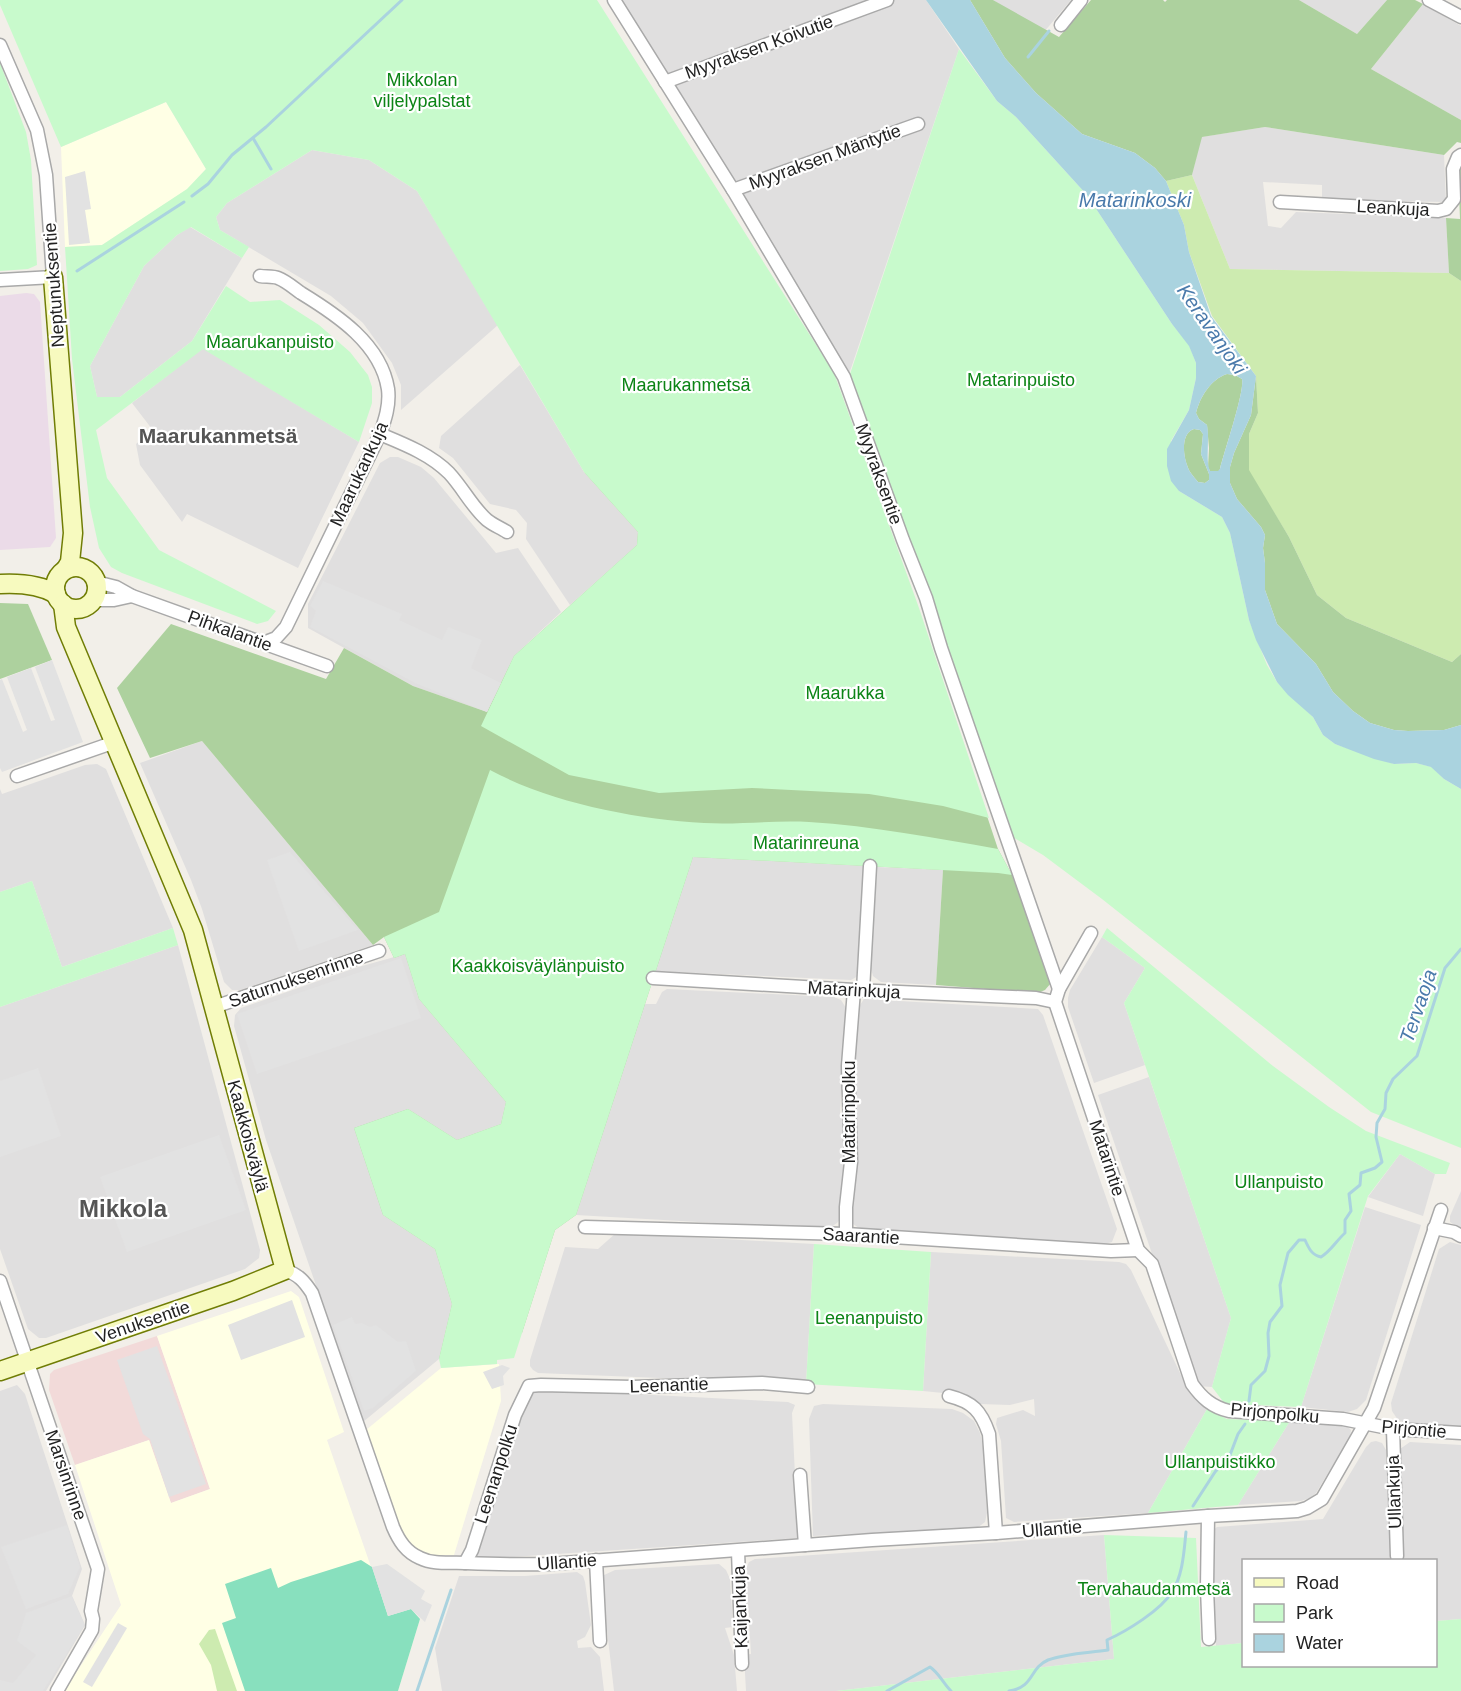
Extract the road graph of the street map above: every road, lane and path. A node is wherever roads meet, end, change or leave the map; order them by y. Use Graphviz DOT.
graph roads {
  1 [pos="614,0"];
  2 [pos="887,0"];
  3 [pos="1081,0"];
  4 [pos="1430,0"];
  5 [pos="1461,17"];
  6 [pos="1061,25"];
  7 [pos="0,45"];
  8 [pos="665,82"];
  9 [pos="918,124"];
  10 [pos="1461,155"];
  11 [pos="733,190"];
  12 [pos="1280,202"];
  13 [pos="260,276"];
  14 [pos="53,277"];
  15 [pos="0,280"];
  16 [pos="380,434"];
  17 [pos="507,532"];
  18 [pos="73,533"];
  19 [pos="7,583"];
  20 [pos="61,586"];
  21 [pos="90,590"];
  22 [pos="132,596"];
  23 [pos="263,643"];
  24 [pos="79,654"];
  25 [pos="327,666"];
  26 [pos="115,742"];
  27 [pos="17,776"];
  28 [pos="870,866"];
  29 [pos="1092,933"];
  30 [pos="379,951"];
  31 [pos="653,978"];
  32 [pos="1059,989"];
  33 [pos="858,990"];
  34 [pos="1055,1002"];
  35 [pos="214,1007"];
  36 [pos="1441,1210"];
  37 [pos="585,1227"];
  38 [pos="1434,1228"];
  39 [pos="846,1234"];
  40 [pos="1461,1236"];
  41 [pos="1138,1250"];
  42 [pos="285,1270"];
  43 [pos="0,1281"];
  44 [pos="27,1361"];
  45 [pos="0,1371"];
  46 [pos="1192,1384"];
  47 [pos="529,1386"];
  48 [pos="808,1387"];
  49 [pos="949,1396"];
  50 [pos="1367,1424"];
  51 [pos="1393,1429"];
  52 [pos="1461,1433"];
  53 [pos="800,1475"];
  54 [pos="1208,1516"];
  55 [pos="996,1533"];
  56 [pos="804,1545"];
  57 [pos="738,1551"];
  58 [pos="1397,1556"];
  59 [pos="596,1560"];
  60 [pos="465,1563"];
  61 [pos="1209,1639"];
  62 [pos="600,1641"];
  63 [pos="742,1664"];
  64 [pos="57,1691"];
  1 -- 8 [label="street, Myyraksentie"];
  2 -- 8 [label="street, Myyraksen Koivutie"];
  3 -- 6 [label="street"];
  4 -- 5 [label="street"];
  7 -- 14 [label="street, Neptunuksentie"];
  8 -- 11 [label="street, Myyraksentie"];
  9 -- 11 [label="street, Myyraksen Mäntytie"];
  10 -- 12 [label="street, Leankuja"];
  11 -- 32 [label="street, Myyraksentie"];
  13 -- 16 [label="street, Maarukankuja"];
  14 -- 15 [label="street"];
  14 -- 18 [label="street, Neptunuksentie"];
  16 -- 17 [label="street"];
  16 -- 23 [label="street, Maarukankuja"];
  18 -- 20 [label="street, Neptunuksentie"];
  18 -- 21 [label="street, Neptunuksentie"];
  19 -- 20 [label="street"];
  20 -- 21 [label="street"];
  20 -- 21 [label="street"];
  20 -- 24 [label="street, Kaakkoisväylä"];
  21 -- 22 [label="street, Pihkalantie"];
  21 -- 22 [label="street, Pihkalantie"];
  21 -- 24 [label="street, Kaakkoisväylä"];
  22 -- 23 [label="street, Pihkalantie"];
  23 -- 25 [label="street, Pihkalantie"];
  24 -- 26 [label="street, Kaakkoisväylä"];
  26 -- 27 [label="street"];
  26 -- 35 [label="street, Kaakkoisväylä"];
  28 -- 33 [label="street, Matarinpolku"];
  29 -- 32 [label="street"];
  30 -- 35 [label="street, Saturnuksenrinne"];
  31 -- 33 [label="street, Matarinkuja"];
  32 -- 34 [label="street"];
  33 -- 34 [label="street, Matarinkuja"];
  33 -- 39 [label="street, Matarinpolku"];
  34 -- 41 [label="street, Matarintie"];
  35 -- 42 [label="street, Kaakkoisväylä"];
  36 -- 38 [label="street, Ullantie"];
  37 -- 39 [label="street, Saarantie"];
  38 -- 40 [label="street"];
  38 -- 50 [label="street, Ullantie"];
  39 -- 41 [label="street, Saarantie"];
  41 -- 46 [label="street, Matarintie"];
  42 -- 44 [label="street, Venuksentie"];
  42 -- 60 [label="street"];
  43 -- 44 [label="street, Marsinrinne"];
  44 -- 45 [label="street, Venuksentie"];
  44 -- 64 [label="street, Marsinrinne"];
  46 -- 50 [label="street, Pirjonpolku"];
  47 -- 48 [label="street, Leenantie"];
  47 -- 60 [label="street, Leenanpolku"];
  49 -- 55 [label="street"];
  50 -- 51 [label="street, Pirjontie"];
  50 -- 54 [label="street, Ullantie"];
  51 -- 52 [label="street, Pirjontie"];
  51 -- 58 [label="street, Ullankuja"];
  53 -- 56 [label="street"];
  54 -- 55 [label="street, Ullantie"];
  54 -- 61 [label="street"];
  55 -- 56 [label="street, Ullantie"];
  56 -- 57 [label="street, Ullantie"];
  57 -- 59 [label="street, Ullantie"];
  57 -- 63 [label="street, Kaijankuja"];
  59 -- 60 [label="street, Ullantie"];
  59 -- 62 [label="street"];
}
